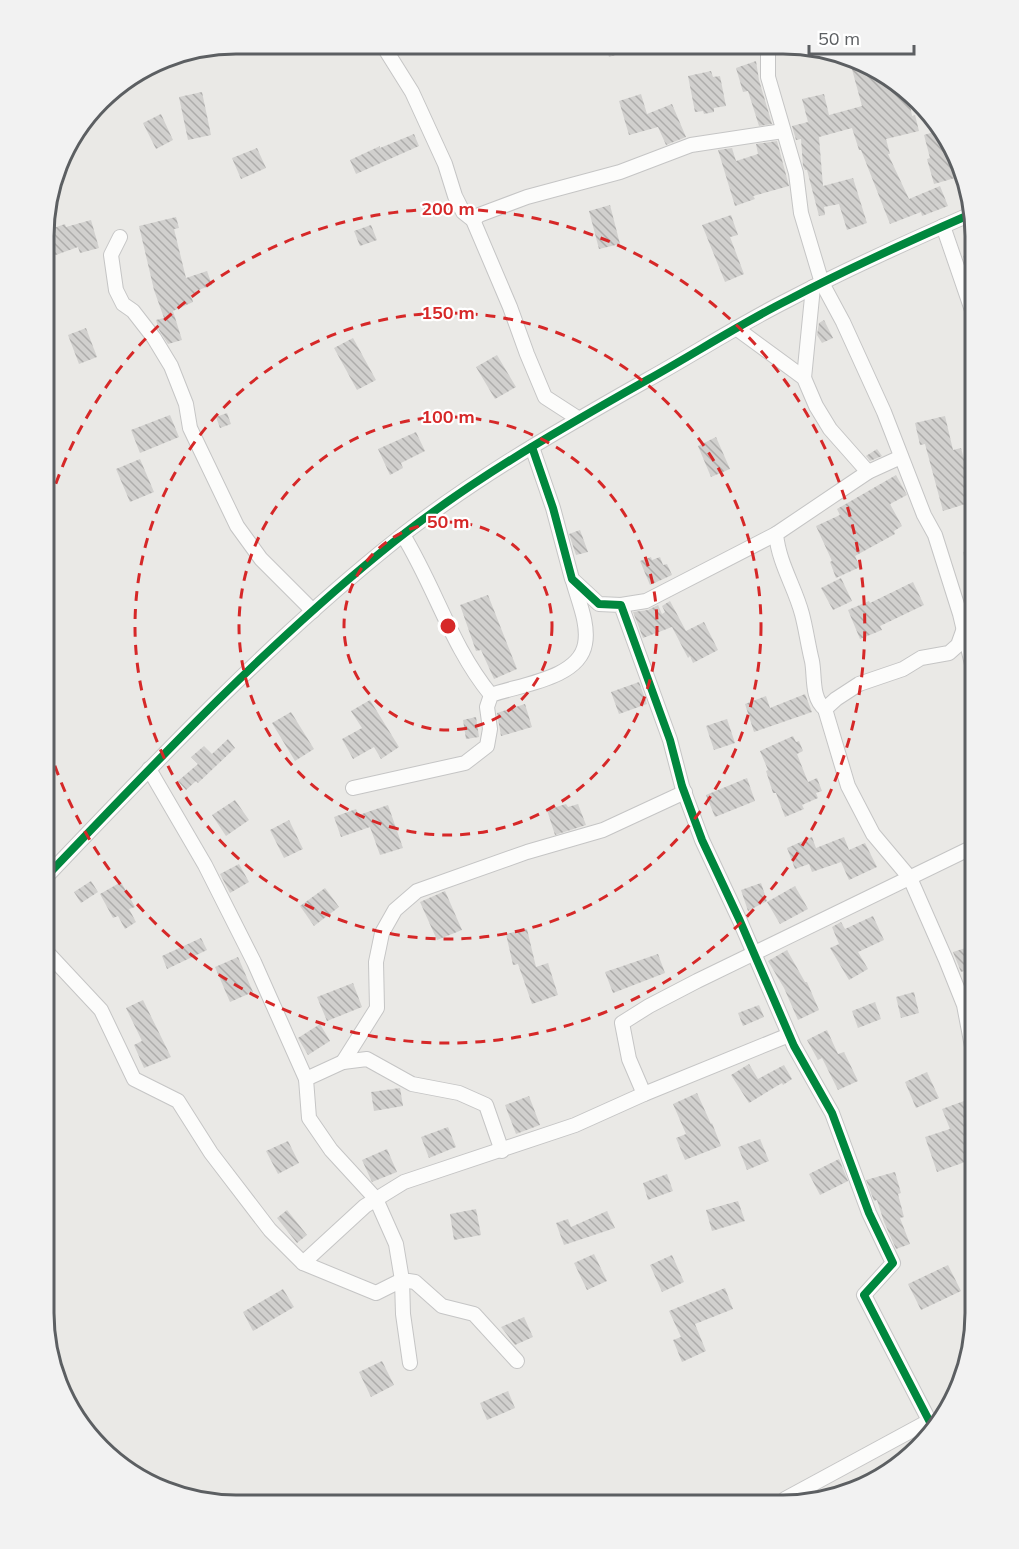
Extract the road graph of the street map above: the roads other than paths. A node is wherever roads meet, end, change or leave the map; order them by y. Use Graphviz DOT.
graph roads {
  1 [pos="388,54"];
  2 [pos="768,54"];
  3 [pos="783,131"];
  4 [pos="963,217"];
  5 [pos="473,220"];
  6 [pos="943,226"];
  7 [pos="120,237"];
  8 [pos="818,285"];
  9 [pos="965,290"];
  10 [pos="736,328"];
  11 [pos="804,378"];
  12 [pos="579,419"];
  13 [pos="532,447"];
  14 [pos="901,457"];
  15 [pos="868,472"];
  16 [pos="776,534"];
  17 [pos="403,535"];
  18 [pos="572,579"];
  19 [pos="621,606"];
  20 [pos="313,611"];
  21 [pos="963,629"];
  22 [pos="965,637"];
  23 [pos="491,696"];
  24 [pos="825,709"];
  25 [pos="149,769"];
  26 [pos="353,788"];
  27 [pos="685,792"];
  28 [pos="965,851"];
  29 [pos="54,869"];
  30 [pos="910,878"];
  31 [pos="754,954"];
  32 [pos="54,961"];
  33 [pos="965,1010"];
  34 [pos="789,1035"];
  35 [pos="343,1062"];
  36 [pos="306,1079"];
  37 [pos="644,1094"];
  38 [pos="502,1151"];
  39 [pos="376,1199"];
  40 [pos="303,1263"];
  41 [pos="402,1280"];
  42 [pos="517,1361"];
  43 [pos="410,1363"];
  44 [pos="929,1420"];
  45 [pos="922,1430"];
  46 [pos="795,1494"];
  1 -- 5 [label="street"];
  2 -- 3 [label="street"];
  3 -- 5 [label="street"];
  3 -- 8 [label="street"];
  4 -- 6 [label="street"];
  5 -- 12 [label="street"];
  6 -- 8 [label="street"];
  6 -- 9 [label="street"];
  7 -- 20 [label="street"];
  8 -- 10 [label="street"];
  8 -- 11 [label="street"];
  8 -- 14 [label="street"];
  10 -- 11 [label="street"];
  10 -- 12 [label="street"];
  11 -- 15 [label="street"];
  12 -- 13 [label="street"];
  13 -- 17 [label="street"];
  13 -- 18 [label="street"];
  14 -- 15 [label="street"];
  14 -- 21 [label="street"];
  15 -- 16 [label="street"];
  16 -- 19 [label="street"];
  16 -- 24 [label="street"];
  17 -- 20 [label="street"];
  17 -- 23 [label="street"];
  18 -- 19 [label="street"];
  18 -- 23 [label="street"];
  19 -- 27 [label="street"];
  20 -- 25 [label="street"];
  21 -- 22 [label="street"];
  21 -- 24 [label="street"];
  23 -- 26 [label="street"];
  24 -- 30 [label="street"];
  25 -- 29 [label="street"];
  25 -- 36 [label="street"];
  27 -- 31 [label="street"];
  27 -- 35 [label="street"];
  28 -- 30 [label="street"];
  30 -- 31 [label="street"];
  30 -- 33 [label="street"];
  31 -- 34 [label="street"];
  31 -- 37 [label="street"];
  32 -- 40 [label="street"];
  34 -- 37 [label="street"];
  34 -- 44 [label="street"];
  35 -- 36 [label="street"];
  35 -- 38 [label="street"];
  36 -- 39 [label="street"];
  37 -- 38 [label="street"];
  38 -- 39 [label="street"];
  39 -- 40 [label="street"];
  39 -- 41 [label="street"];
  40 -- 41 [label="street"];
  41 -- 42 [label="street"];
  41 -- 43 [label="street"];
  45 -- 46 [label="street"];
}
